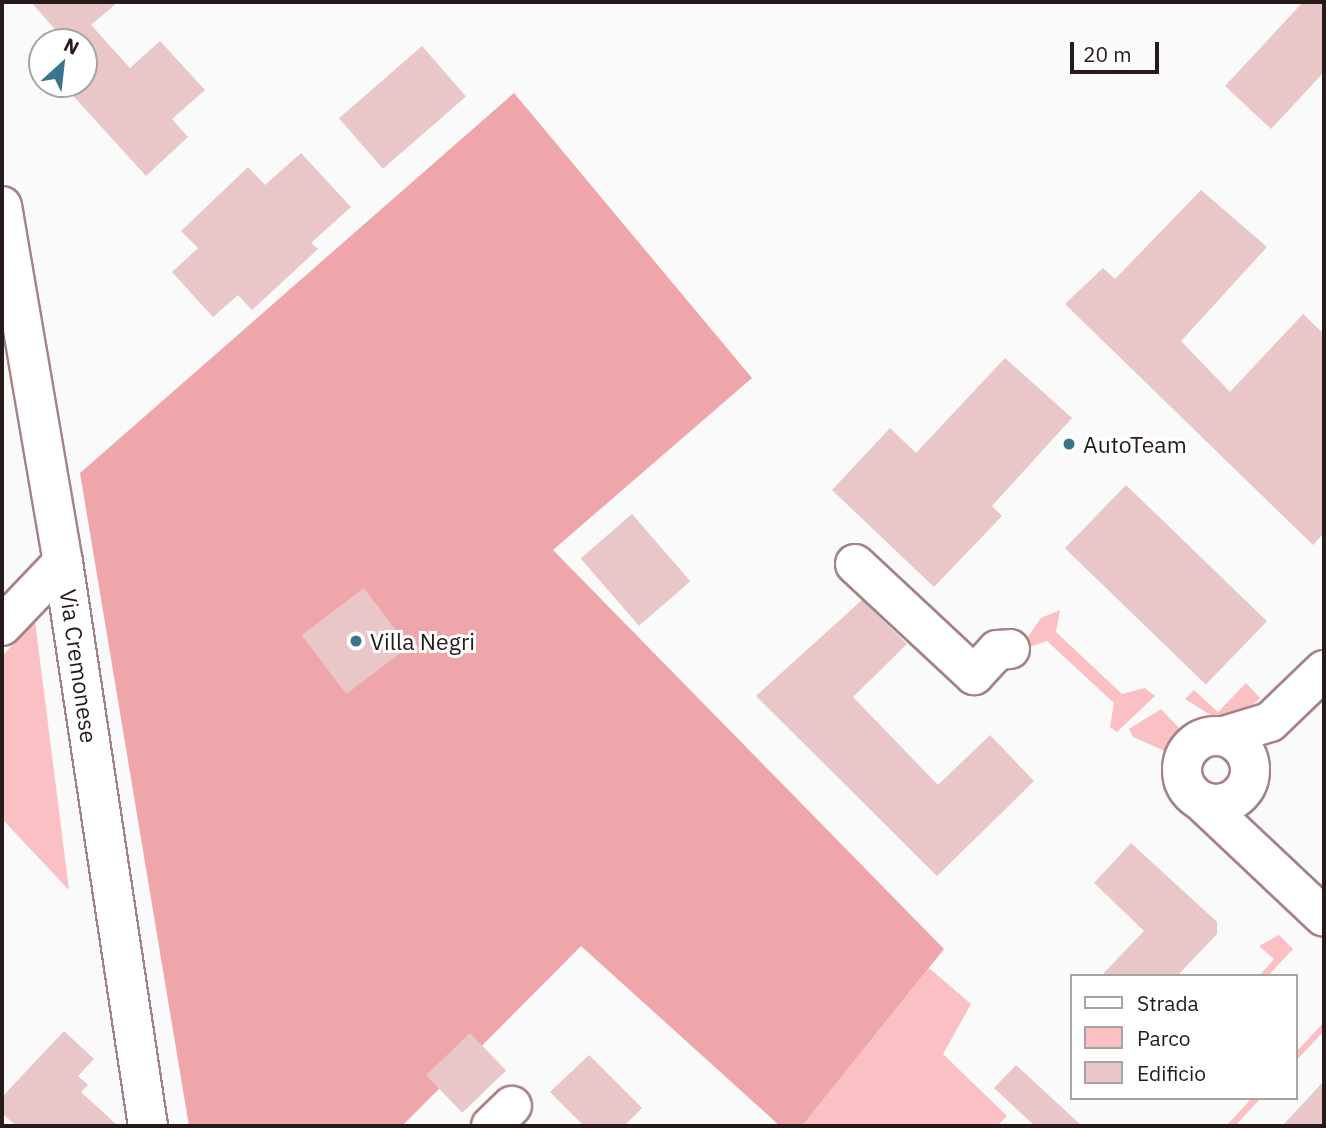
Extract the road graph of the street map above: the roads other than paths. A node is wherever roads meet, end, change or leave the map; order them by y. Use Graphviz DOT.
graph roads {
  1 [pos="2,206"];
  2 [pos="11,332"];
  3 [pos="63,562"];
  4 [pos="855,564"];
  5 [pos="2,626"];
  6 [pos="1010,649"];
  7 [pos="1324,670"];
  8 [pos="1285,711"];
  9 [pos="1224,736"];
  10 [pos="1248,780"];
  11 [pos="1200,800"];
  12 [pos="1267,862"];
  13 [pos="1324,917"];
  14 [pos="148,1126"];
  1 -- 2 [label="main road, Via Cremonese"];
  2 -- 3 [label="main road, Via Cremonese"];
  3 -- 5 [label="main road"];
  3 -- 14 [label="main road, Via Cremonese"];
  4 -- 6 [label="main road"];
  7 -- 8 [label="main road"];
  8 -- 9 [label="main road"];
  8 -- 10 [label="main road"];
  9 -- 10 [label="main road"];
  9 -- 11 [label="main road"];
  10 -- 11 [label="main road"];
  10 -- 12 [label="main road"];
  11 -- 12 [label="main road"];
  12 -- 13 [label="main road"];
}
